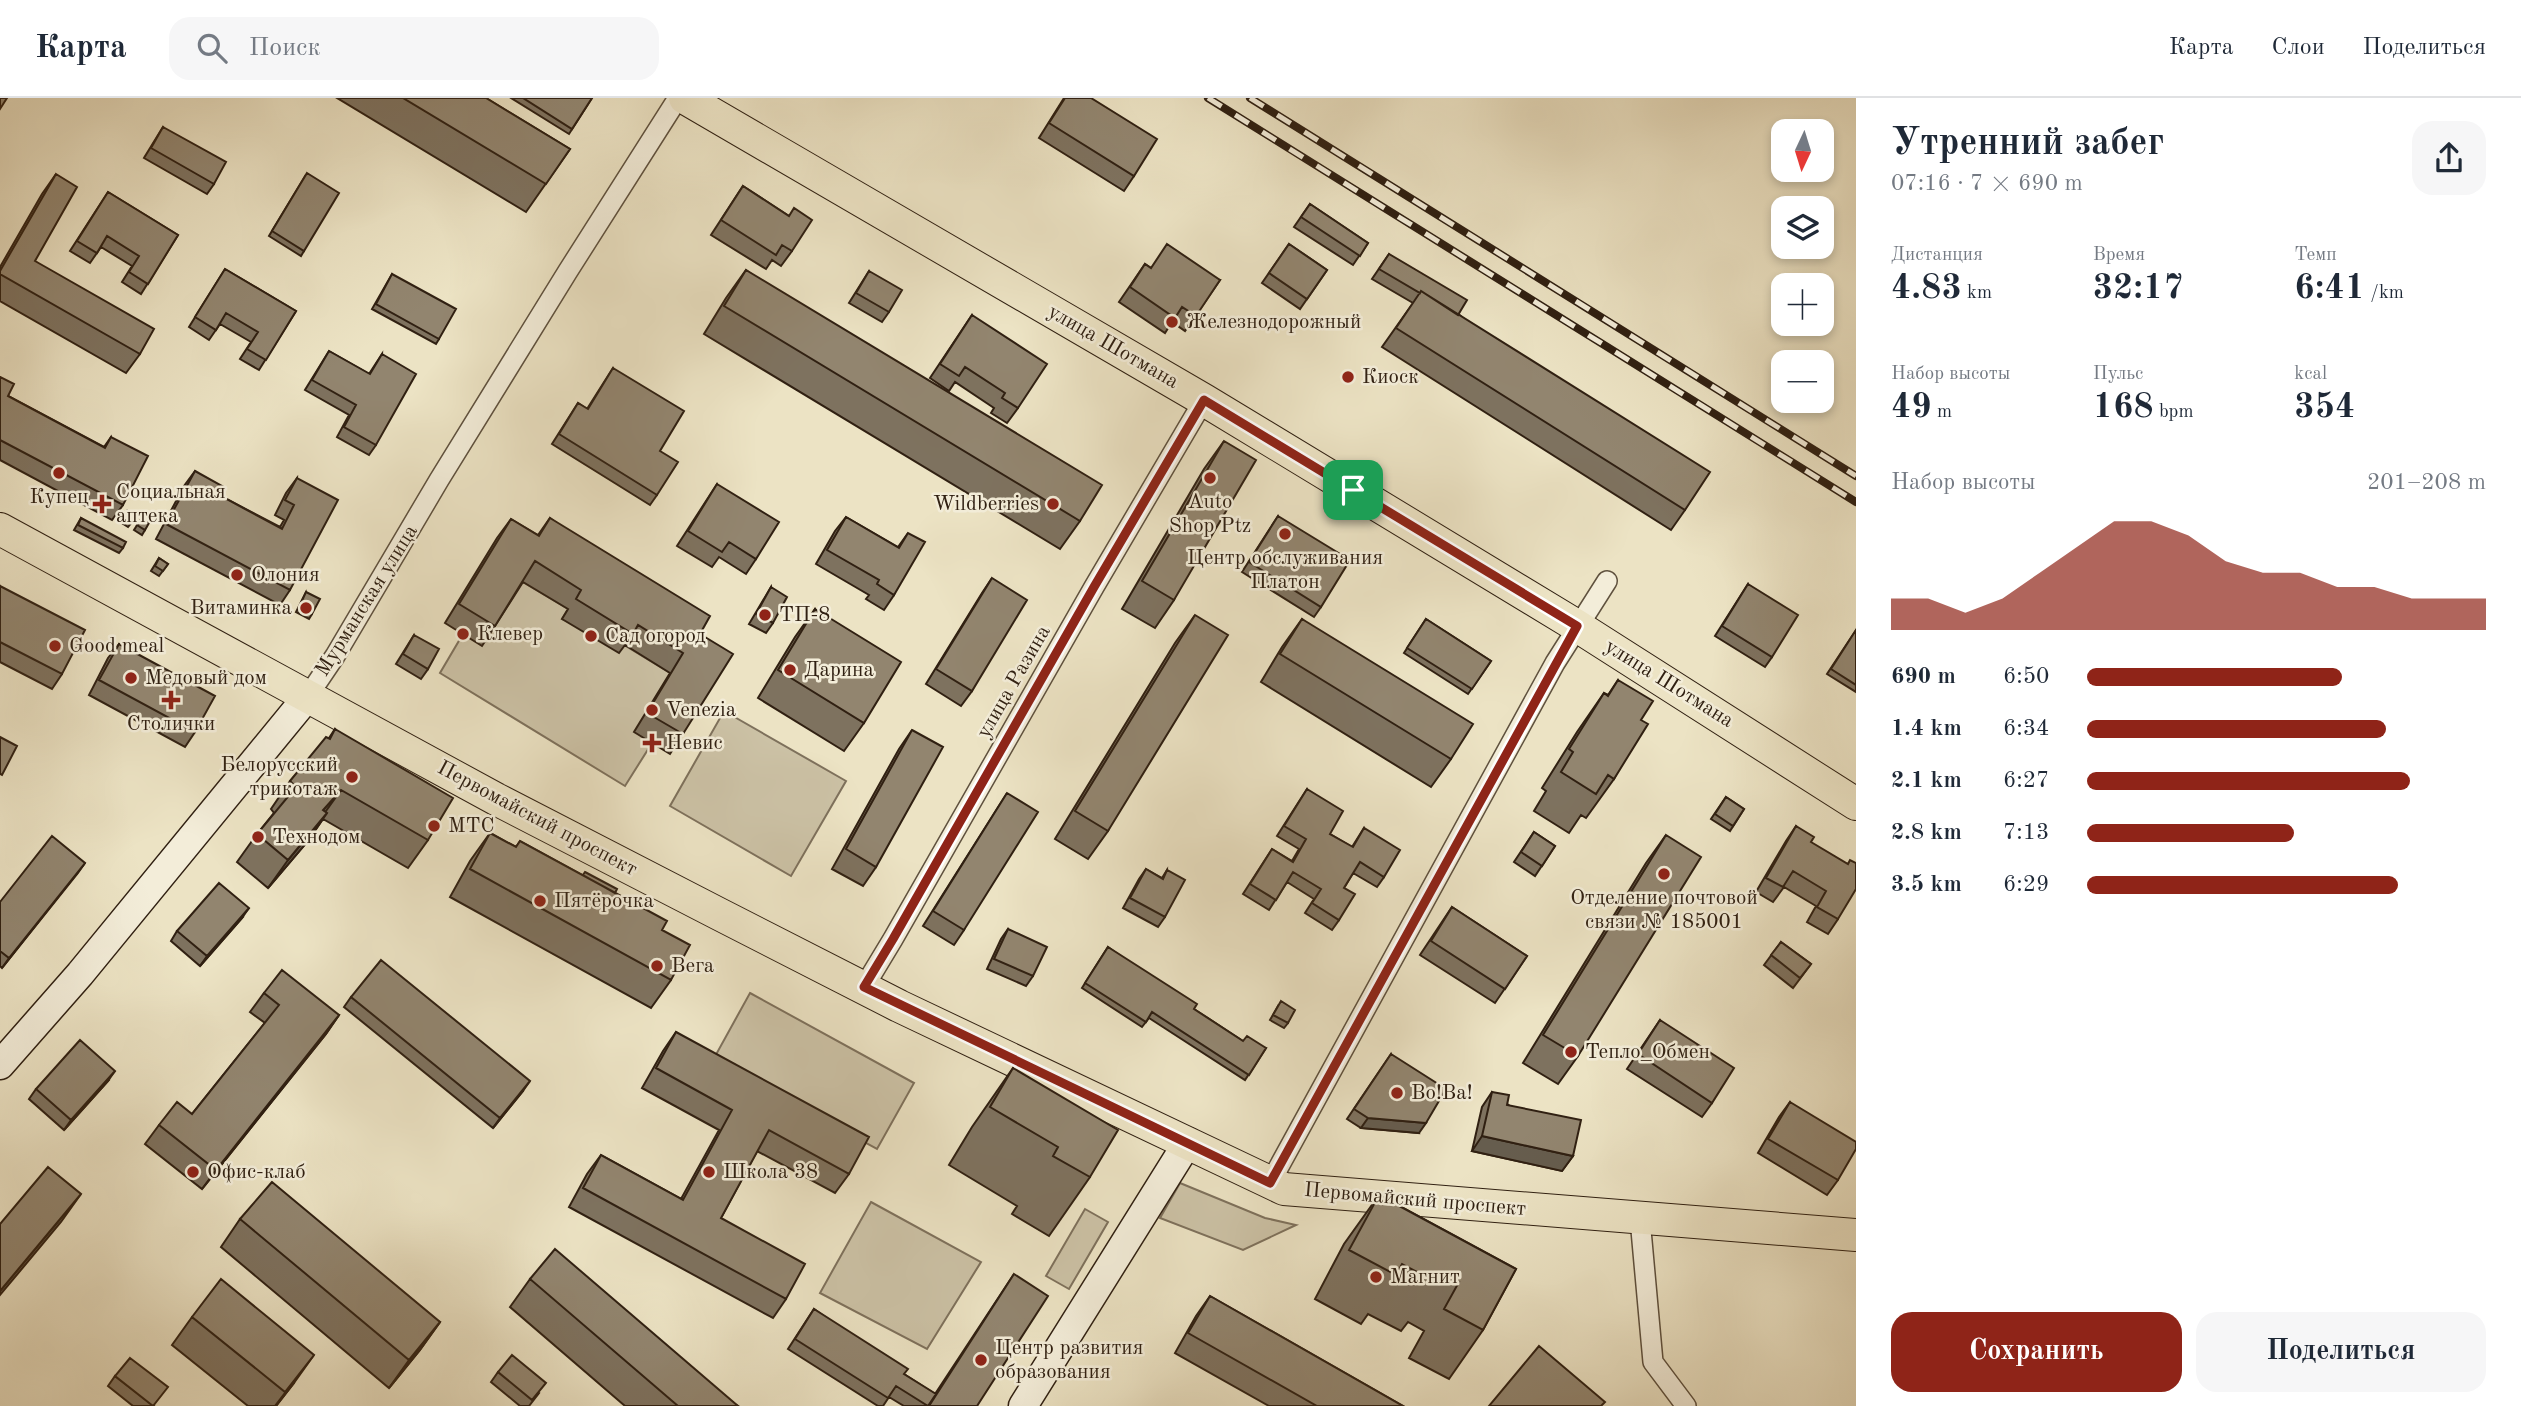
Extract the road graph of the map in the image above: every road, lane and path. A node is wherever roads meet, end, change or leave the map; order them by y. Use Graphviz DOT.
graph roads {
  1 [pos="678,98"];
  2 [pos="685,98"];
  3 [pos="1204,400"];
  4 [pos="0,529"];
  5 [pos="1607,581"];
  6 [pos="1577,626"];
  7 [pos="308,696"];
  8 [pos="1856,804"];
  9 [pos="864,987"];
  10 [pos="0,1065"];
  11 [pos="1188,1142"];
  12 [pos="1270,1183"];
  13 [pos="1640,1219"];
  14 [pos="1856,1235"];
  15 [pos="1023,1406"];
  16 [pos="1686,1406"];
  1 -- 7 [label="street, Мурманская улица"];
  2 -- 3 [label="main road, улица Шотмана"];
  3 -- 6 [label="main road, улица Шотмана"];
  3 -- 9 [label="street, улица Разина"];
  4 -- 7 [label="main road, Первомайский проспект"];
  5 -- 6 [label="street"];
  6 -- 8 [label="main road, улица Шотмана"];
  6 -- 12 [label="street"];
  7 -- 9 [label="main road, Первомайский проспект"];
  7 -- 10 [label="street, Мурманская улица"];
  9 -- 11 [label="main road, Первомайский проспект"];
  11 -- 12 [label="main road, Первомайский проспект"];
  11 -- 15 [label="street"];
  12 -- 13 [label="main road, Первомайский проспект"];
  13 -- 14 [label="main road, Первомайский проспект"];
  13 -- 16 [label="street"];
}
